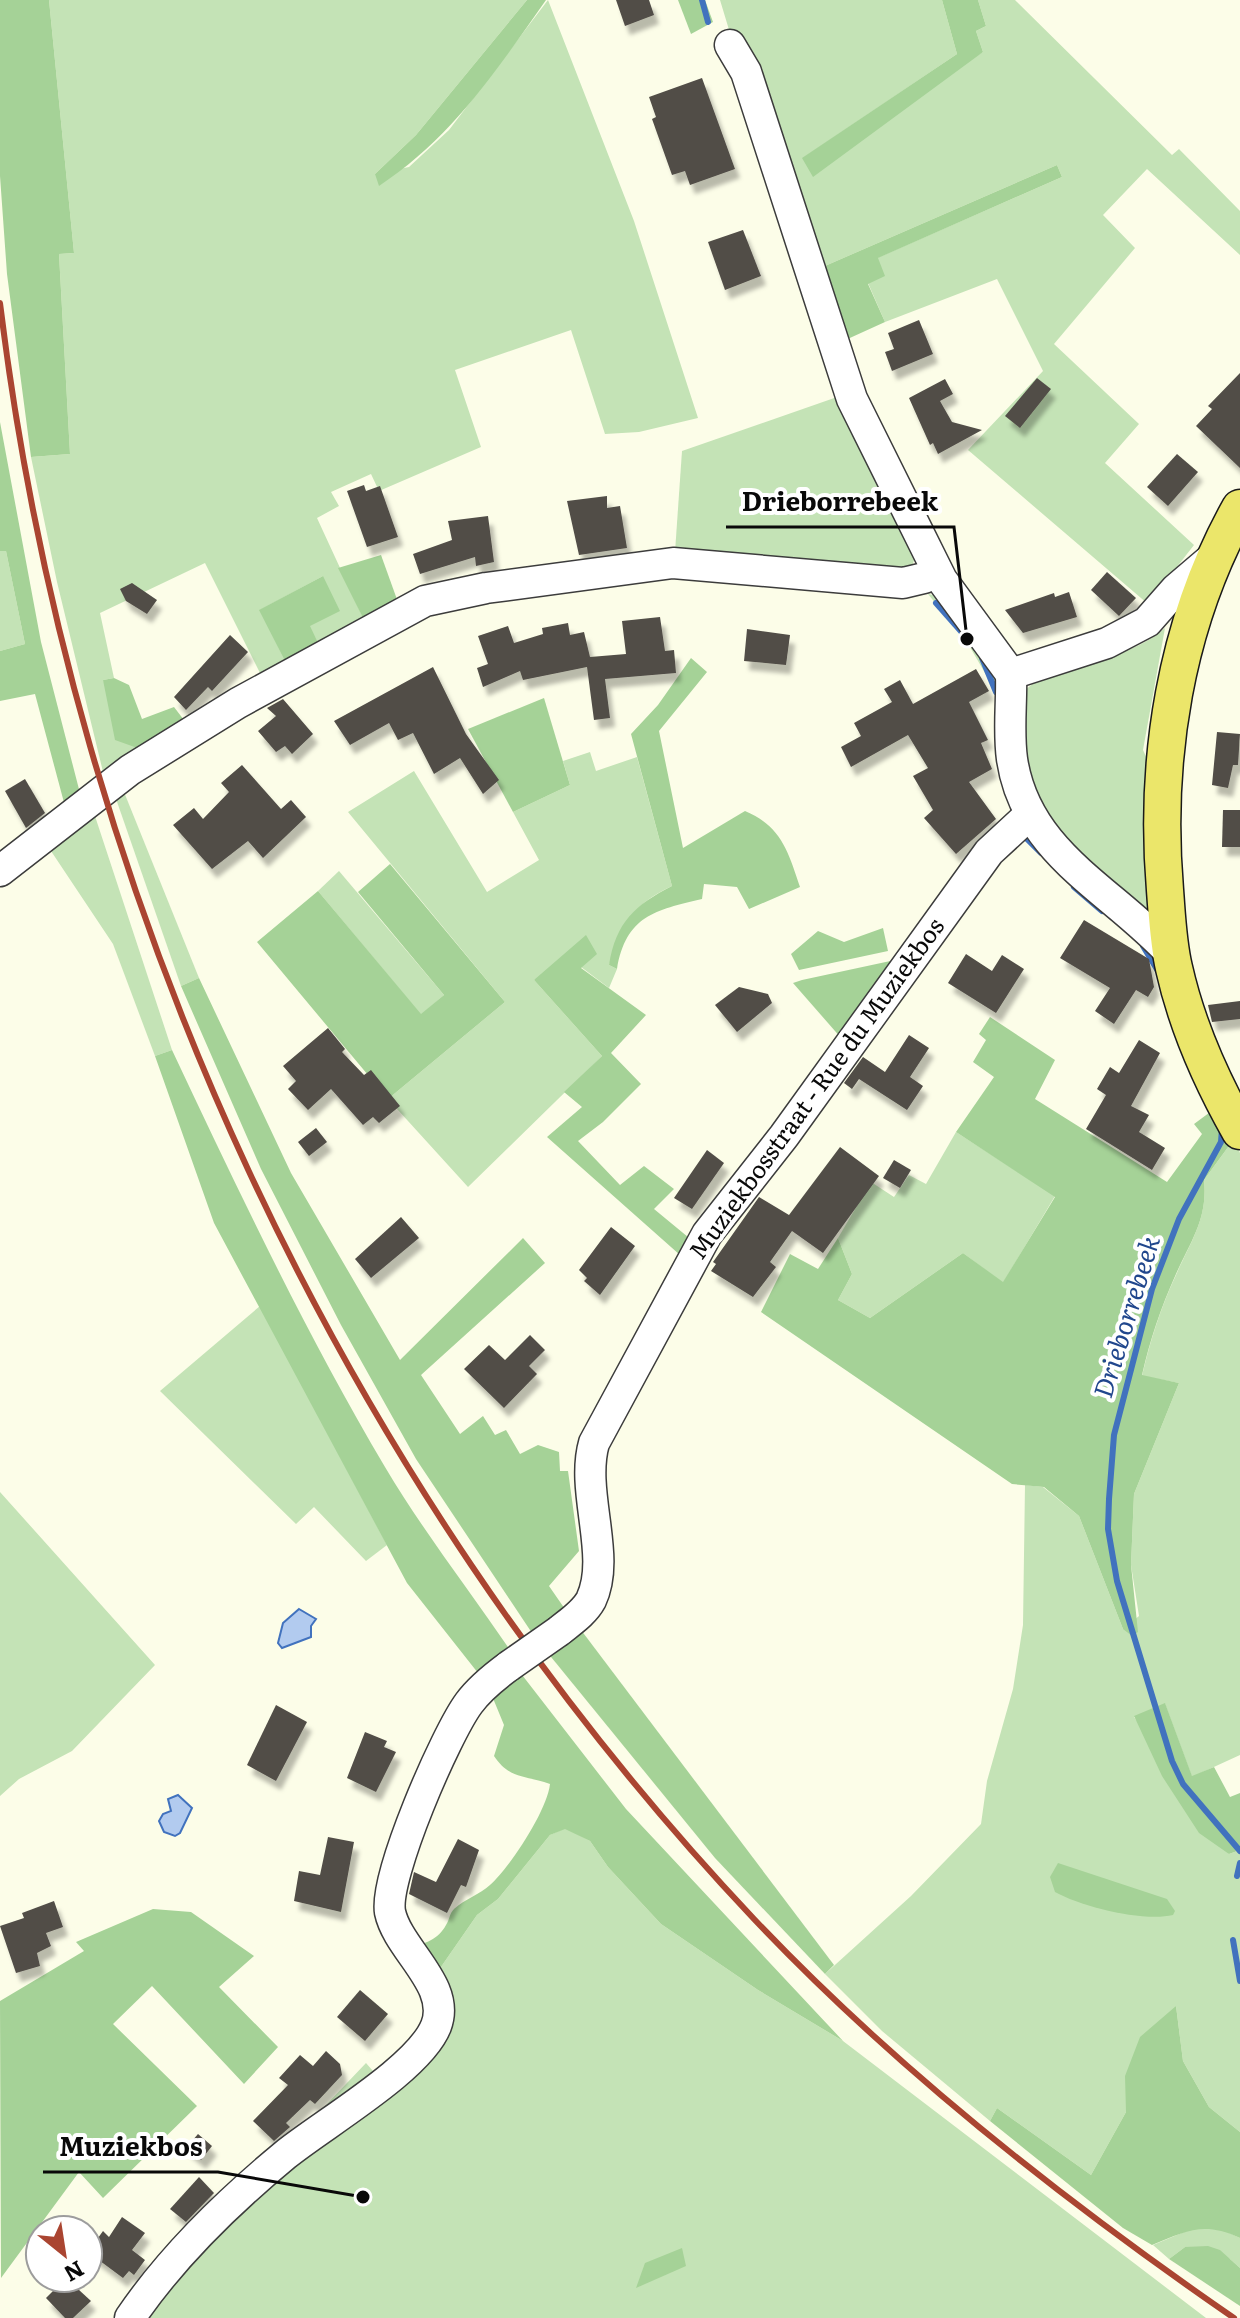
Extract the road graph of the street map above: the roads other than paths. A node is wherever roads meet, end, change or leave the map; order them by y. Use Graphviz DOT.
graph roads {
  1 [pos="730,45"];
  2 [pos="1240,508"];
  3 [pos="1219,552"];
  4 [pos="936,570"];
  5 [pos="1011,674"];
  6 [pos="1029,815"];
  7 [pos="0,871"];
  8 [pos="1171,954"];
  9 [pos="1240,1131"];
  10 [pos="130,2318"];
  1 -- 4 [label="street"];
  2 -- 3 [label="main road"];
  3 -- 5 [label="street"];
  3 -- 8 [label="main road"];
  4 -- 5 [label="street"];
  4 -- 7 [label="street"];
  5 -- 6 [label="street"];
  6 -- 8 [label="street"];
  6 -- 10 [label="street, Muziekbosstraat - Rue du Muziekbos, bridge"];
  8 -- 9 [label="main road"];
}
